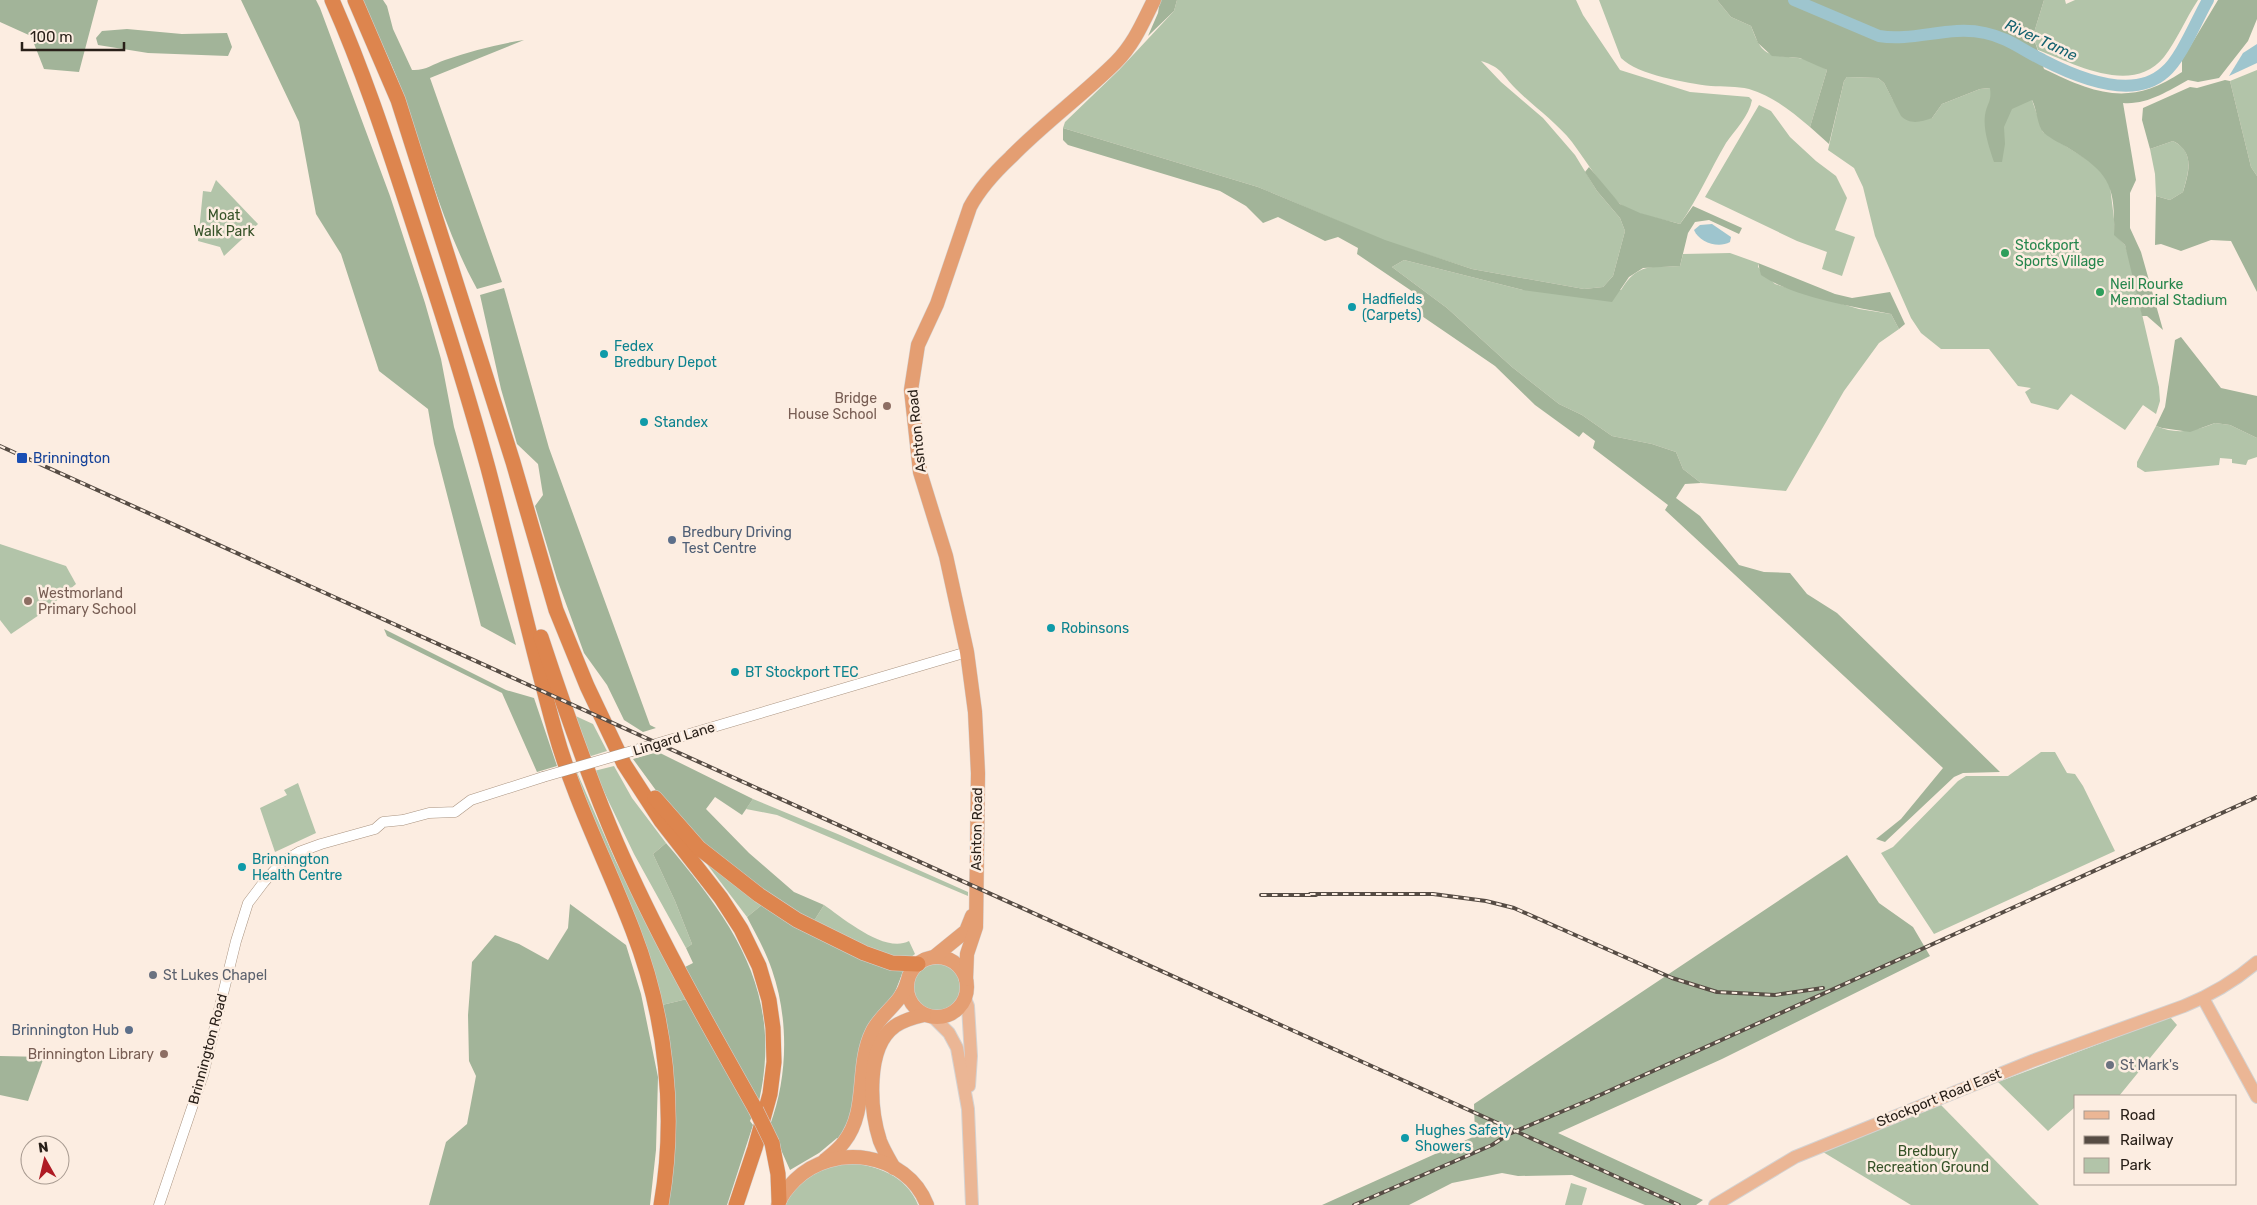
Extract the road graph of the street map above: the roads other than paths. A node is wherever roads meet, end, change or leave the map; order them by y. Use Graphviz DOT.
graph roads {
  1 [pos="332,0"];
  2 [pos="355,0"];
  3 [pos="1154,0"];
  4 [pos="487,465"];
  5 [pos="967,652"];
  6 [pos="628,758"];
  7 [pos="383,822"];
  8 [pos="975,909"];
  9 [pos="934,957"];
  10 [pos="2257,962"];
  11 [pos="918,964"];
  12 [pos="966,979"];
  13 [pos="907,983"];
  14 [pos="2203,998"];
  15 [pos="966,999"];
  16 [pos="929,1016"];
  17 [pos="2257,1097"];
  18 [pos="968,1109"];
  19 [pos="825,1160"];
  20 [pos="894,1168"];
  21 [pos="778,1203"];
  22 [pos="159,1205"];
  23 [pos="662,1205"];
  24 [pos="736,1205"];
  25 [pos="927,1205"];
  26 [pos="972,1205"];
  27 [pos="1715,1205"];
  1 -- 4 [label="highway"];
  2 -- 6 [label="highway"];
  3 -- 5 [label="highway, Ashton Road"];
  4 -- 21 [label="highway, bridge"];
  4 -- 23 [label="highway"];
  5 -- 6 [label="street, Lingard Lane"];
  5 -- 8 [label="highway, Ashton Road"];
  6 -- 7 [label="street, Lingard Lane, bridge"];
  6 -- 11 [label="highway"];
  6 -- 24 [label="highway"];
  7 -- 22 [label="street, Brinnington Road"];
  8 -- 9 [label="highway, Ashton Road"];
  8 -- 12 [label="highway, Ashton Road"];
  9 -- 11 [label="highway"];
  9 -- 12 [label="highway"];
  10 -- 14 [label="main road, Stockport Road East"];
  11 -- 13 [label="highway"];
  12 -- 15 [label="highway"];
  13 -- 16 [label="highway"];
  13 -- 19 [label="highway"];
  14 -- 17 [label="main road"];
  14 -- 27 [label="main road, Stockport Road East"];
  15 -- 16 [label="highway"];
  15 -- 18 [label="main road"];
  16 -- 18 [label="main road"];
  16 -- 20 [label="highway"];
  18 -- 26 [label="main road"];
  19 -- 20 [label="highway"];
  19 -- 21 [label="highway"];
  20 -- 25 [label="highway"];
}
